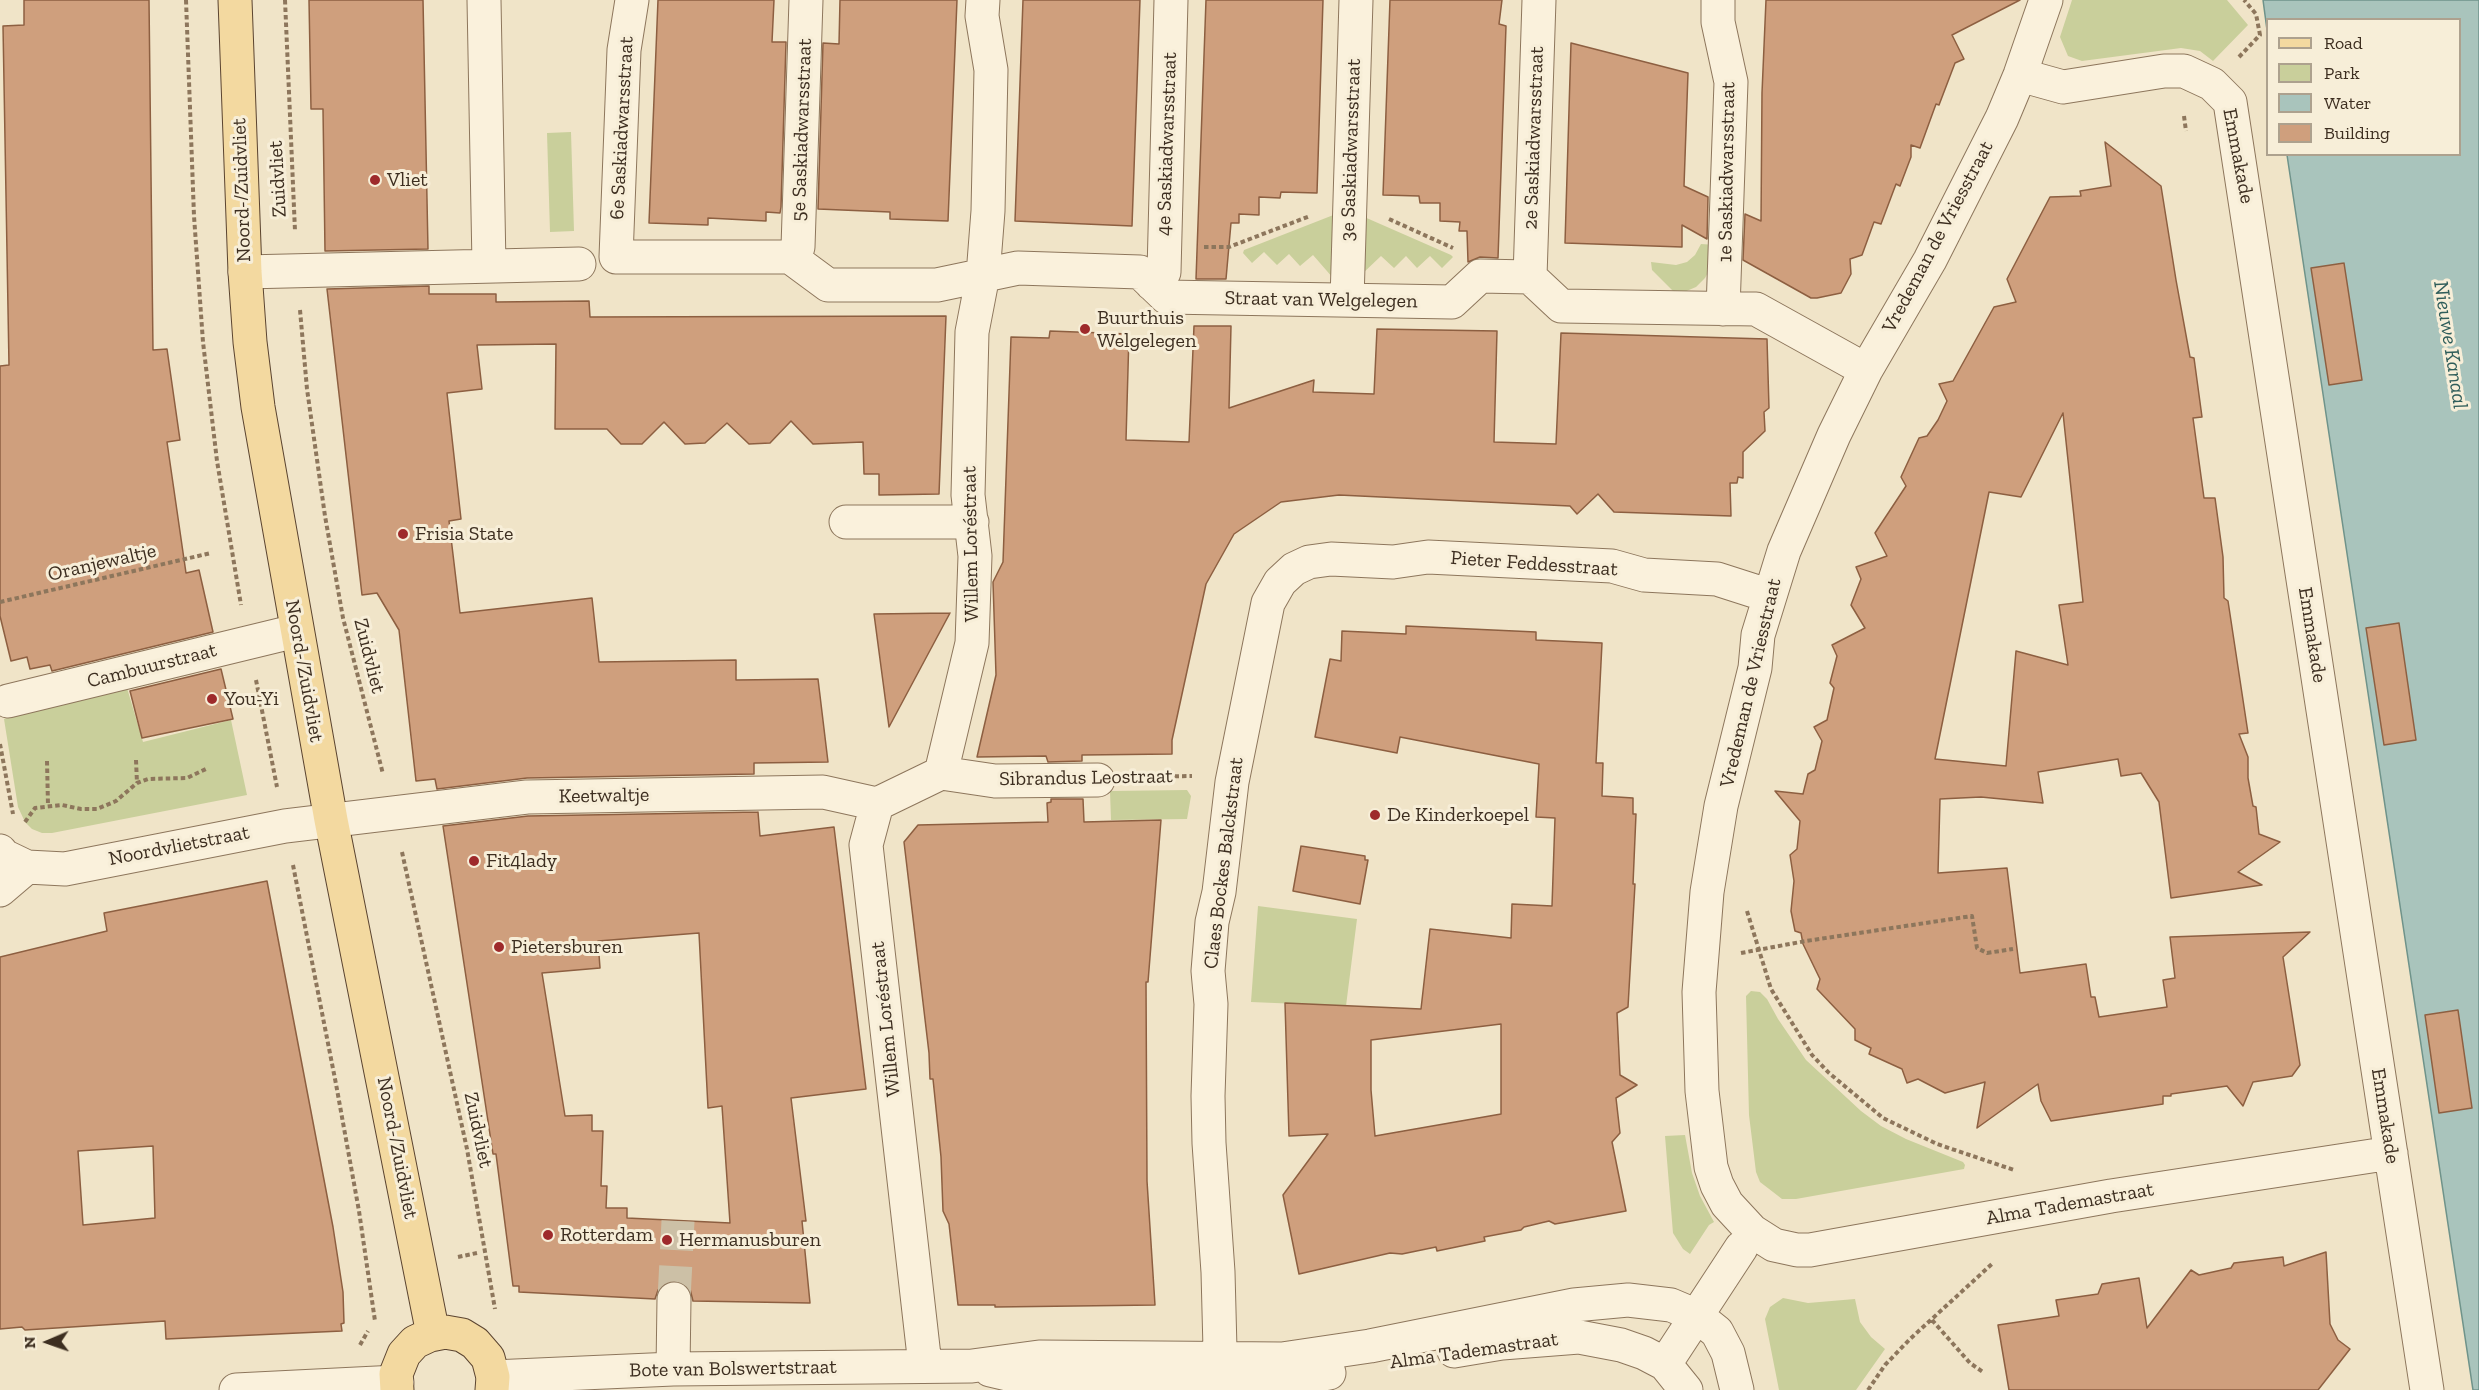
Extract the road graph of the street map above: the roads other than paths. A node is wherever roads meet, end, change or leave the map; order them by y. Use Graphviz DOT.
graph roads {
  1 [pos="236,0"];
  2 [pos="484,0"];
  3 [pos="632,0"];
  4 [pos="806,0"];
  5 [pos="983,0"];
  6 [pos="1171,0"];
  7 [pos="1356,0"];
  8 [pos="1539,0"];
  9 [pos="1718,0"];
  10 [pos="2046,0"];
  11 [pos="2020,75"];
  12 [pos="790,257"];
  13 [pos="579,264"];
  14 [pos="489,265"];
  15 [pos="245,272"];
  16 [pos="983,275"];
  17 [pos="1530,277"];
  18 [pos="1152,284"];
  19 [pos="1347,300"];
  20 [pos="1723,309"];
  21 [pos="1866,370"];
  22 [pos="846,522"];
  23 [pos="972,522"];
  24 [pos="1331,559"];
  25 [pos="1770,596"];
  26 [pos="296,632"];
  27 [pos="8,701"];
  28 [pos="941,772"];
  29 [pos="1098,780"];
  30 [pos="877,804"];
  31 [pos="331,820"];
  32 [pos="16,848"];
  33 [pos="0,890"];
  34 [pos="2391,1153"];
  35 [pos="1747,1240"];
  36 [pos="674,1299"];
  37 [pos="1697,1316"];
  38 [pos="433,1334"];
  39 [pos="925,1365"];
  40 [pos="1665,1365"];
  41 [pos="673,1369"];
  42 [pos="1221,1373"];
  43 [pos="1132,1379"];
  44 [pos="493,1383"];
  45 [pos="397,1386"];
  46 [pos="236,1390"];
  47 [pos="1686,1390"];
  48 [pos="1737,1390"];
  49 [pos="2427,1390"];
  1 -- 15 [label="main road, Noord-/Zuidvliet"];
  2 -- 14 [label="street"];
  3 -- 12 [label="street, 6e Saskiadwarsstraat"];
  4 -- 12 [label="street, 5e Saskiadwarsstraat"];
  5 -- 16 [label="street, Willem Loréstraat"];
  6 -- 18 [label="street, 4e Saskiadwarsstraat"];
  7 -- 19 [label="street, 3e Saskiadwarsstraat"];
  8 -- 17 [label="street, 2e Saskiadwarsstraat"];
  9 -- 20 [label="street, 1e Saskiadwarsstraat"];
  10 -- 11 [label="street, Vredeman de Vriesstraat"];
  11 -- 21 [label="street, Vredeman de Vriesstraat"];
  11 -- 34 [label="street, Emmakade"];
  12 -- 16 [label="street, Straat van Welgelegen"];
  13 -- 14 [label="street"];
  14 -- 15 [label="street"];
  15 -- 26 [label="main road, Noord-/Zuidvliet"];
  16 -- 18 [label="street, Straat van Welgelegen"];
  16 -- 23 [label="street, Willem Loréstraat"];
  17 -- 19 [label="street, Straat van Welgelegen"];
  17 -- 20 [label="street"];
  18 -- 19 [label="street, Straat van Welgelegen"];
  20 -- 21 [label="street"];
  21 -- 25 [label="street, Vredeman de Vriesstraat"];
  22 -- 23 [label="street"];
  23 -- 28 [label="street, Willem Loréstraat"];
  24 -- 25 [label="street, Pieter Feddesstraat"];
  24 -- 42 [label="street, Claes Bockes Balckstraat"];
  25 -- 35 [label="street, Vredeman de Vriesstraat"];
  26 -- 27 [label="street, Cambuurstraat"];
  26 -- 31 [label="main road, Noord-/Zuidvliet"];
  28 -- 29 [label="street, Sibrandus Leostraat"];
  28 -- 30 [label="street"];
  30 -- 31 [label="street, Keetwaltje"];
  30 -- 39 [label="street, Willem Loréstraat"];
  31 -- 32 [label="street, Noordvlietstraat"];
  31 -- 38 [label="main road, Noord-/Zuidvliet"];
  32 -- 33 [label="street"];
  34 -- 35 [label="street, Alma Tademastraat"];
  34 -- 49 [label="street, Emmakade"];
  35 -- 37 [label="street"];
  36 -- 41 [label="street"];
  37 -- 40 [label="street"];
  37 -- 42 [label="street, Alma Tademastraat"];
  37 -- 48 [label="street"];
  38 -- 44 [label="main road"];
  38 -- 45 [label="main road"];
  39 -- 41 [label="street, Bote van Bolswertstraat"];
  39 -- 43 [label="street, Bote van Bolswertstraat"];
  40 -- 42 [label="street, Alma Tademastraat"];
  40 -- 47 [label="street"];
  41 -- 44 [label="street, Bote van Bolswertstraat"];
  42 -- 43 [label="street, Bote van Bolswertstraat"];
  45 -- 46 [label="street"];
}
